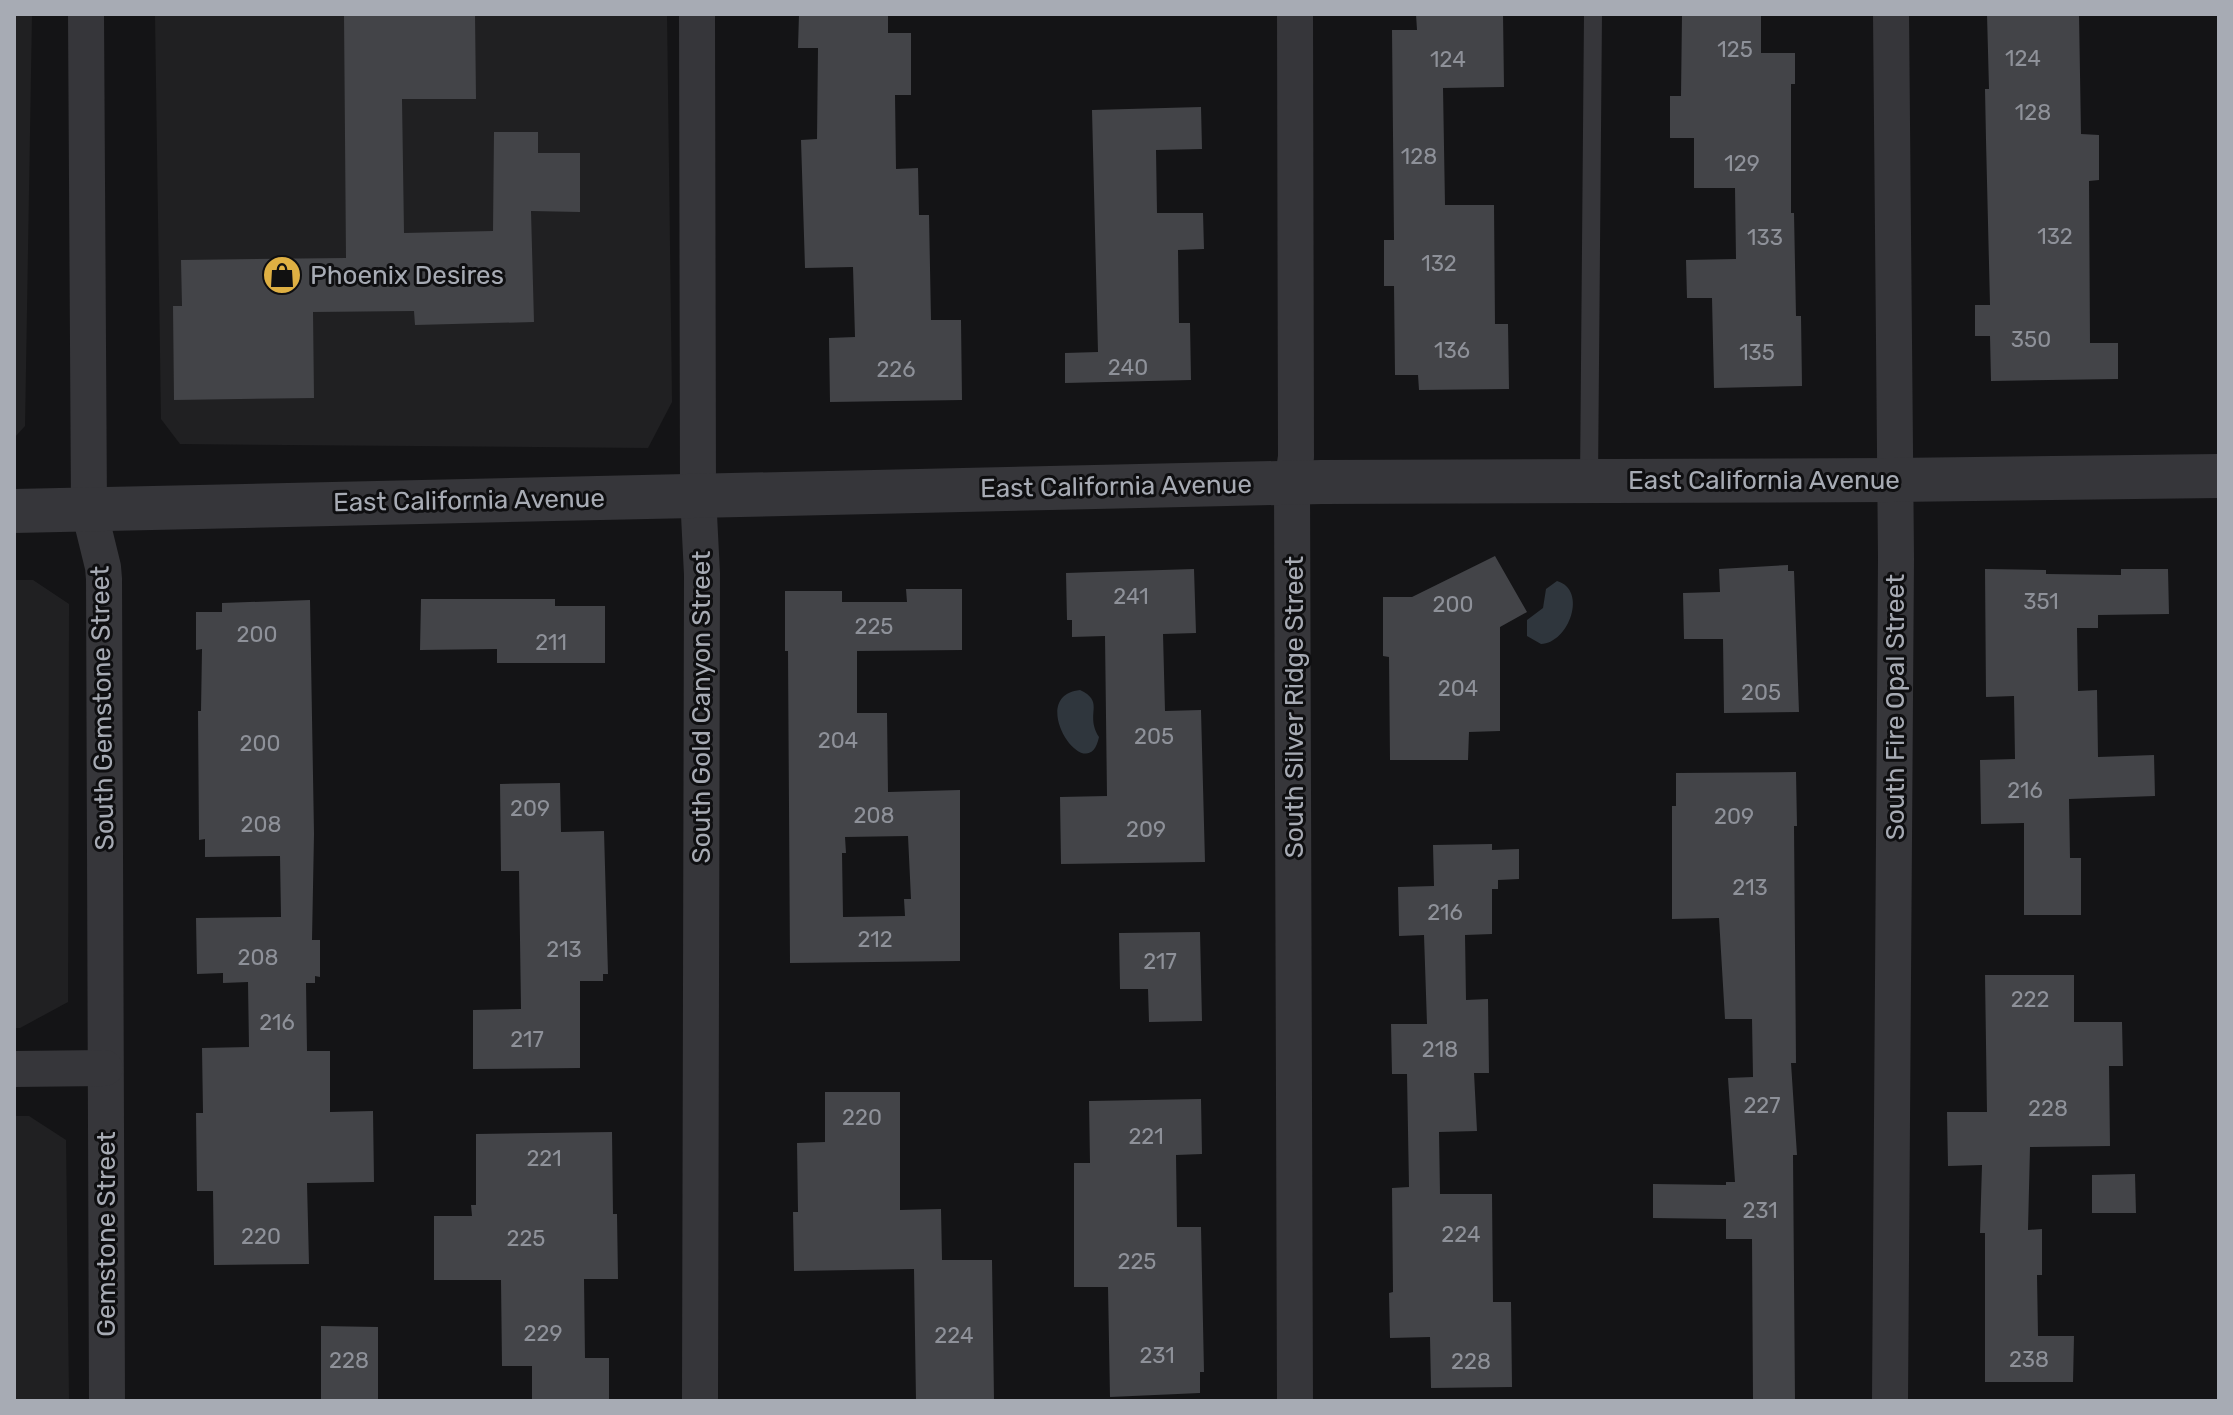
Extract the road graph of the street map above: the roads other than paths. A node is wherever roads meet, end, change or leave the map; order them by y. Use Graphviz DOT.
graph roads {
  1 [pos="86,14"];
  2 [pos="697,14"];
  3 [pos="1295,14"];
  4 [pos="1593,14"];
  5 [pos="1891,14"];
  6 [pos="2219,476"];
  7 [pos="1894,480"];
  8 [pos="1589,481"];
  9 [pos="1292,483"];
  10 [pos="698,495"];
  11 [pos="89,510"];
  12 [pos="14,511"];
  13 [pos="105,1068"];
  14 [pos="14,1069"];
  15 [pos="107,1401"];
  16 [pos="700,1401"];
  17 [pos="1295,1401"];
  18 [pos="1890,1401"];
  1 -- 11 [label="street, South Gemstone Street"];
  2 -- 10 [label="street, South Gold Canyon Street"];
  3 -- 9 [label="street, South Silver Ridge Street"];
  4 -- 8 [label="lane"];
  5 -- 7 [label="street, South Fire Opal Street"];
  6 -- 7 [label="street, East California Avenue"];
  7 -- 8 [label="street, East California Avenue"];
  7 -- 18 [label="street, South Fire Opal Street"];
  8 -- 9 [label="street, East California Avenue"];
  9 -- 10 [label="street, East California Avenue"];
  9 -- 17 [label="street, South Silver Ridge Street"];
  10 -- 11 [label="street, East California Avenue"];
  10 -- 16 [label="street, South Gold Canyon Street"];
  11 -- 12 [label="street, East California Avenue"];
  11 -- 13 [label="street, South Gemstone Street"];
  13 -- 14 [label="street"];
  13 -- 15 [label="street, Gemstone Street"];
}
